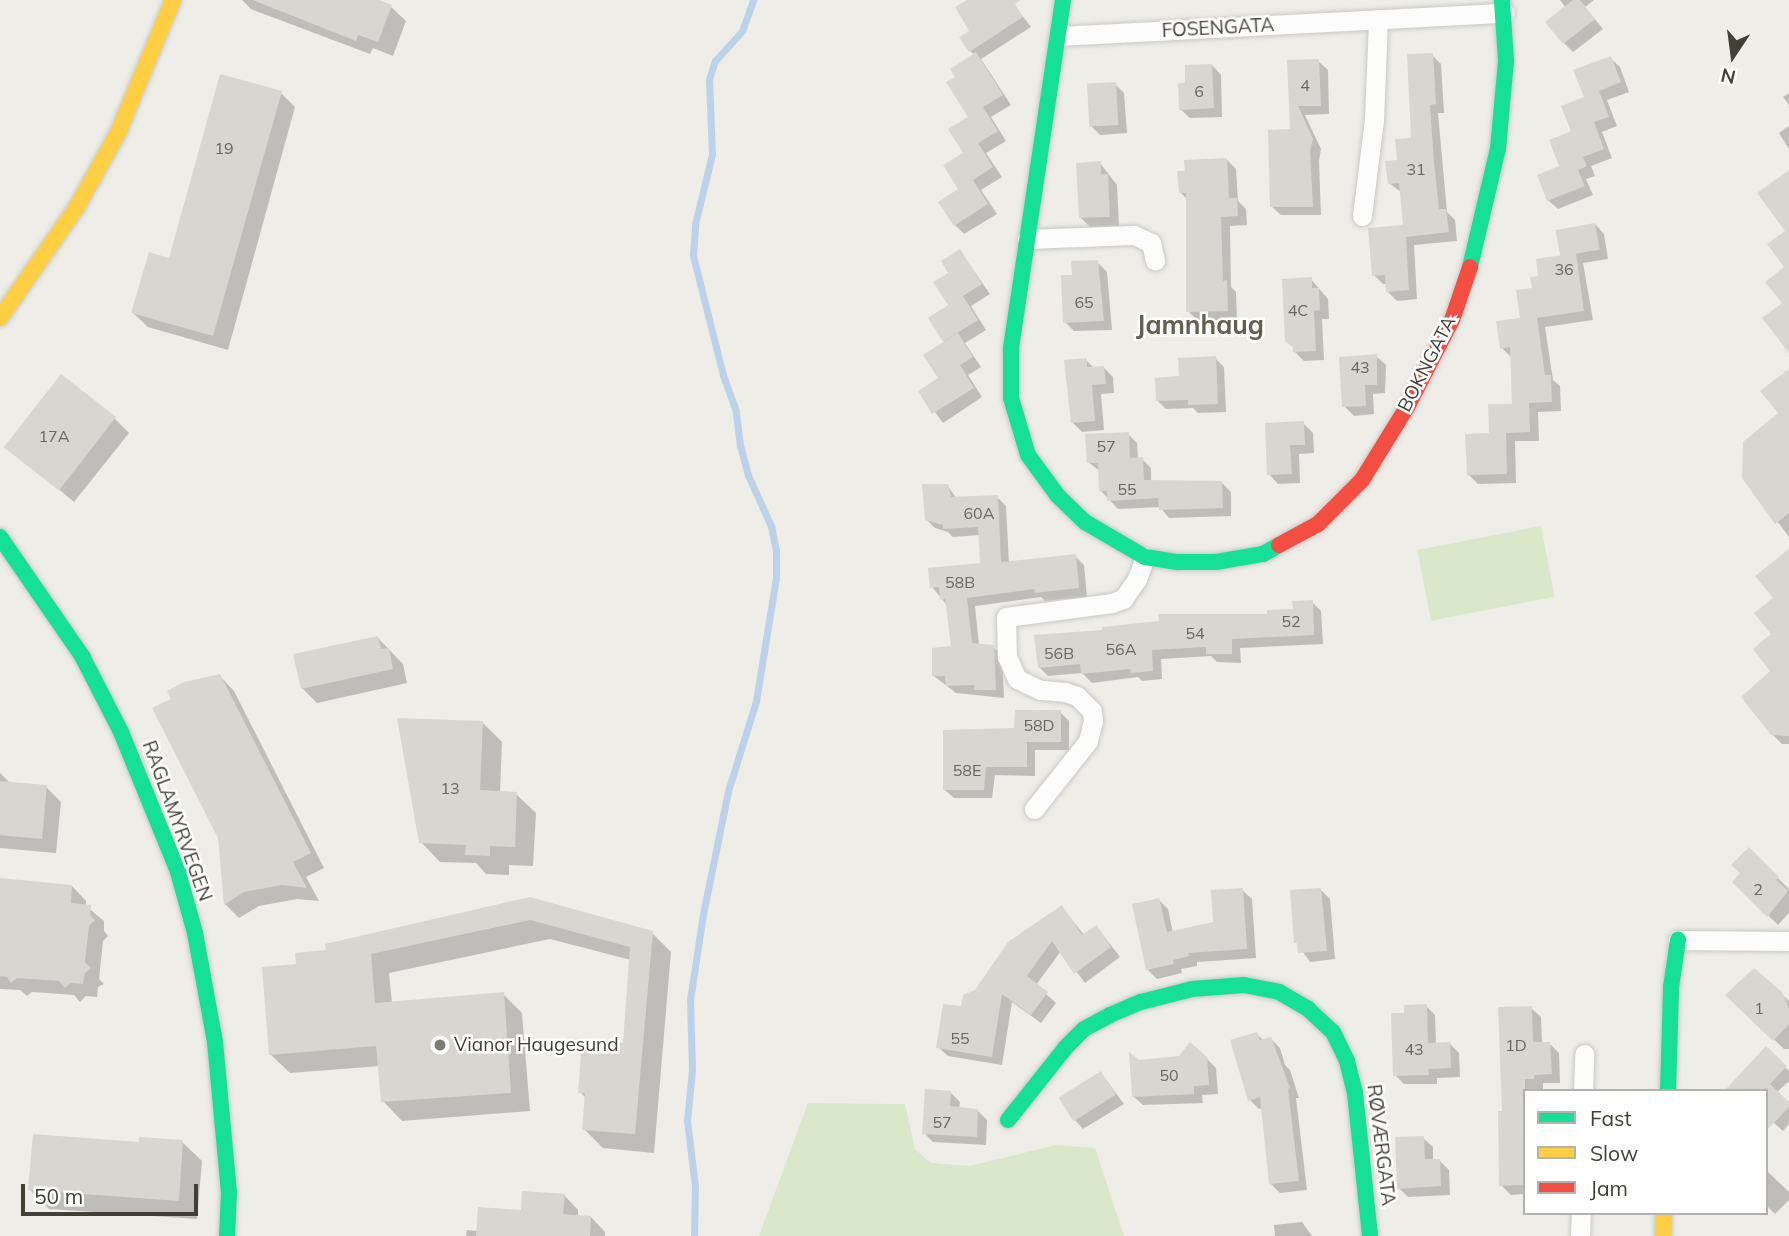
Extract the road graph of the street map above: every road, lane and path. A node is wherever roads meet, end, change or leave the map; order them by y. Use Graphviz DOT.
graph roads {
  1 [pos="173,0"];
  2 [pos="1063,0"];
  3 [pos="1503,6"];
  4 [pos="1378,19"];
  5 [pos="1059,36"];
  6 [pos="1362,216"];
  7 [pos="1027,239"];
  8 [pos="1155,261"];
  9 [pos="0,318"];
  10 [pos="0,537"];
  11 [pos="1144,556"];
  12 [pos="1034,809"];
  13 [pos="1678,940"];
  14 [pos="1789,941"];
  15 [pos="1584,1054"];
  16 [pos="1583,1089"];
  17 [pos="1668,1089"];
  18 [pos="1008,1119"];
  19 [pos="1581,1215"];
  20 [pos="1664,1215"];
  21 [pos="227,1236"];
  22 [pos="1370,1236"];
  23 [pos="1580,1236"];
  24 [pos="1663,1236"];
  1 -- 9 [label="street"];
  2 -- 5 [label="street, BOKNGATA"];
  3 -- 4 [label="street, FOSENGATA"];
  3 -- 11 [label="street, BOKNGATA"];
  4 -- 5 [label="street, FOSENGATA"];
  4 -- 6 [label="street"];
  5 -- 7 [label="street, BOKNGATA"];
  7 -- 8 [label="street"];
  7 -- 11 [label="street, BOKNGATA"];
  10 -- 21 [label="street, RAGLAMYRVEGEN"];
  11 -- 12 [label="street"];
  13 -- 14 [label="street"];
  13 -- 17 [label="street"];
  15 -- 16 [label="street"];
  18 -- 22 [label="street, RØVÆRGATA"];
  19 -- 23 [label="street"];
  20 -- 24 [label="street"];
}
